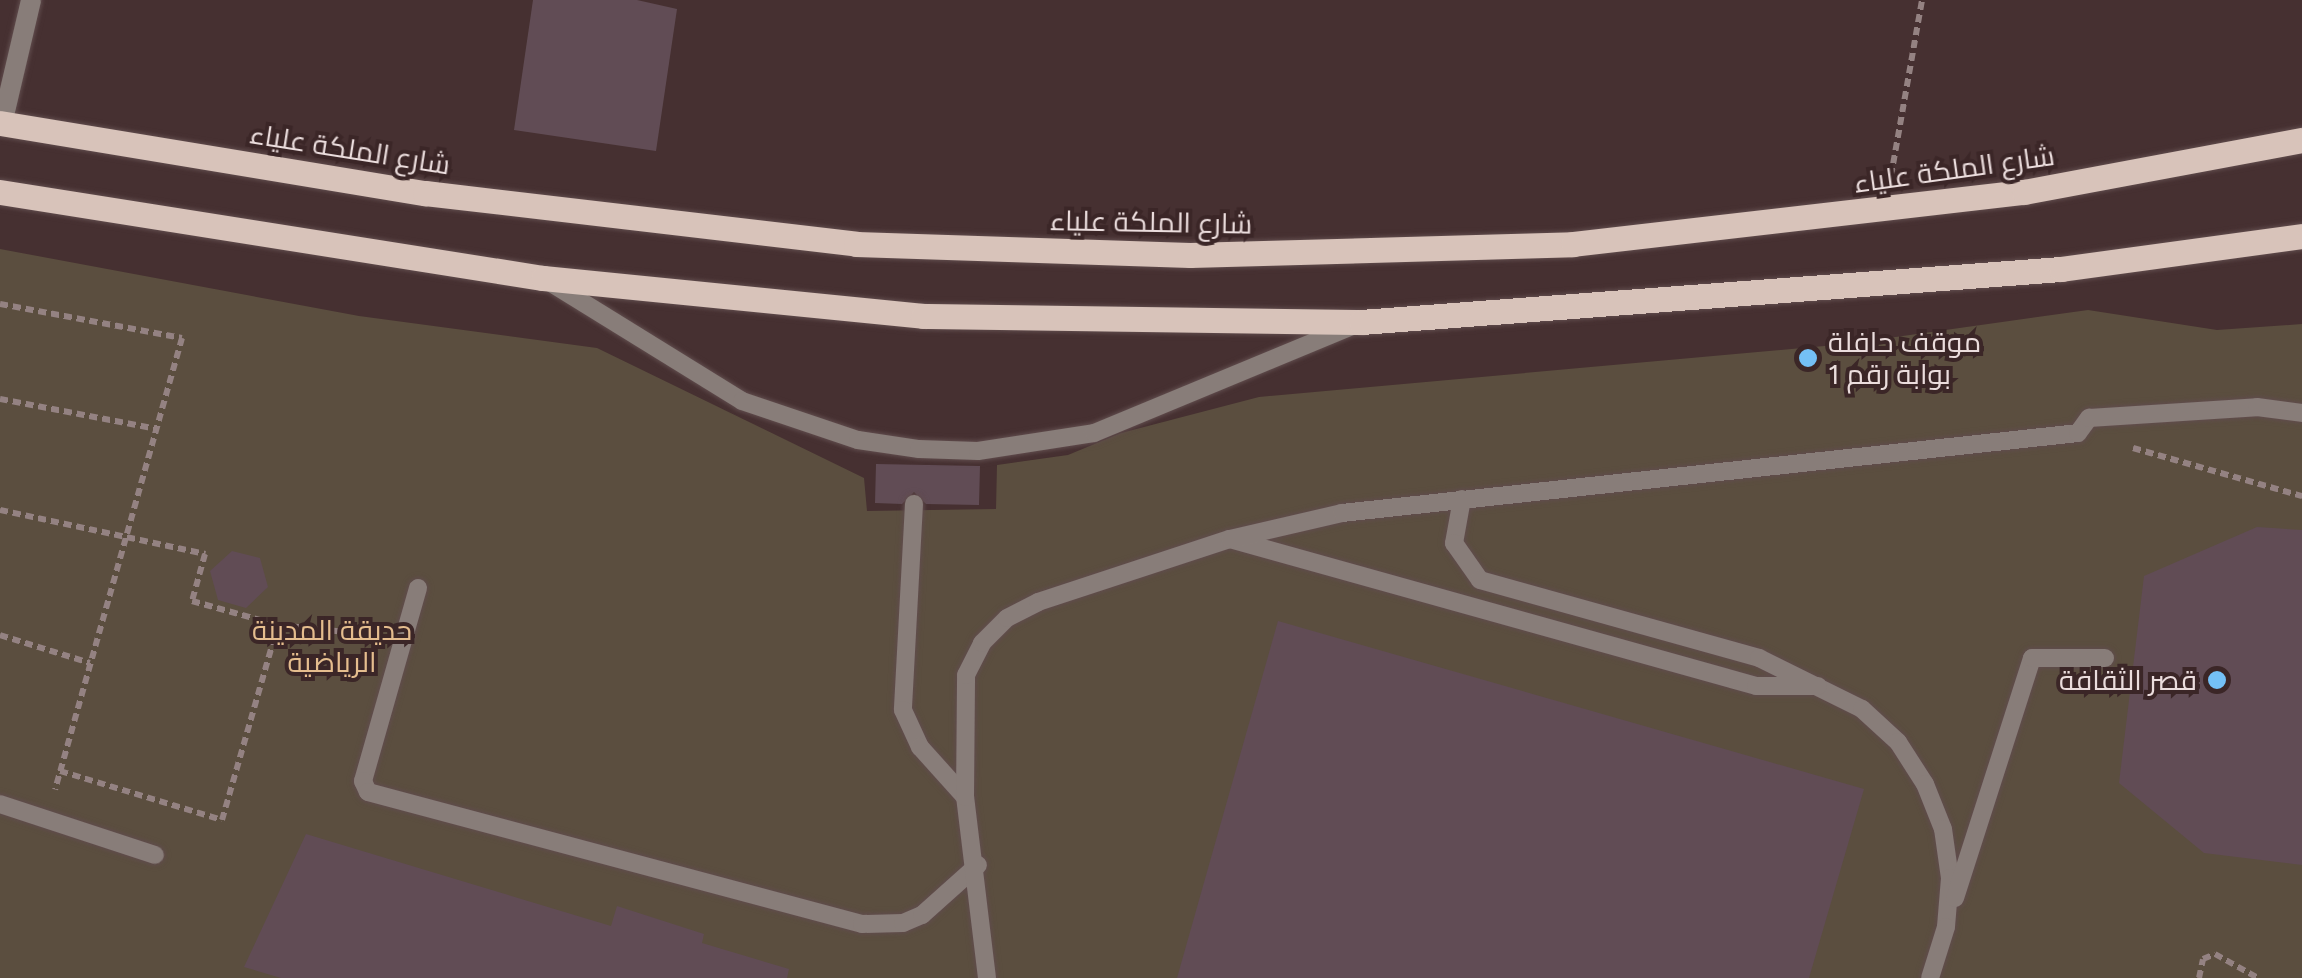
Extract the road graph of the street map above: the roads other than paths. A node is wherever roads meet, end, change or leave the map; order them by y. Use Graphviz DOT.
graph roads {
  1 [pos="31,0"];
  2 [pos="1,123"];
  3 [pos="2302,140"];
  4 [pos="0,192"];
  5 [pos="2302,236"];
  6 [pos="544,278"];
  7 [pos="1360,322"];
  8 [pos="2302,413"];
  9 [pos="1462,498"];
  10 [pos="914,504"];
  11 [pos="1230,538"];
  12 [pos="418,588"];
  13 [pos="2105,658"];
  14 [pos="1818,686"];
  15 [pos="965,797"];
  16 [pos="0,804"];
  17 [pos="155,855"];
  18 [pos="978,865"];
  19 [pos="1946,927"];
  20 [pos="986,978"];
  21 [pos="1930,978"];
  1 -- 2 [label="street"];
  2 -- 3 [label="main road, شارع الملكة علياء"];
  4 -- 6 [label="main road"];
  5 -- 7 [label="main road"];
  6 -- 7 [label="main road"];
  6 -- 7 [label="lane"];
  8 -- 9 [label="lane"];
  9 -- 11 [label="lane"];
  9 -- 14 [label="lane"];
  10 -- 15 [label="lane"];
  11 -- 14 [label="lane"];
  11 -- 15 [label="lane"];
  12 -- 18 [label="lane"];
  13 -- 19 [label="lane"];
  14 -- 19 [label="lane"];
  15 -- 18 [label="lane"];
  16 -- 17 [label="lane"];
  18 -- 20 [label="lane"];
  19 -- 21 [label="lane"];
}
